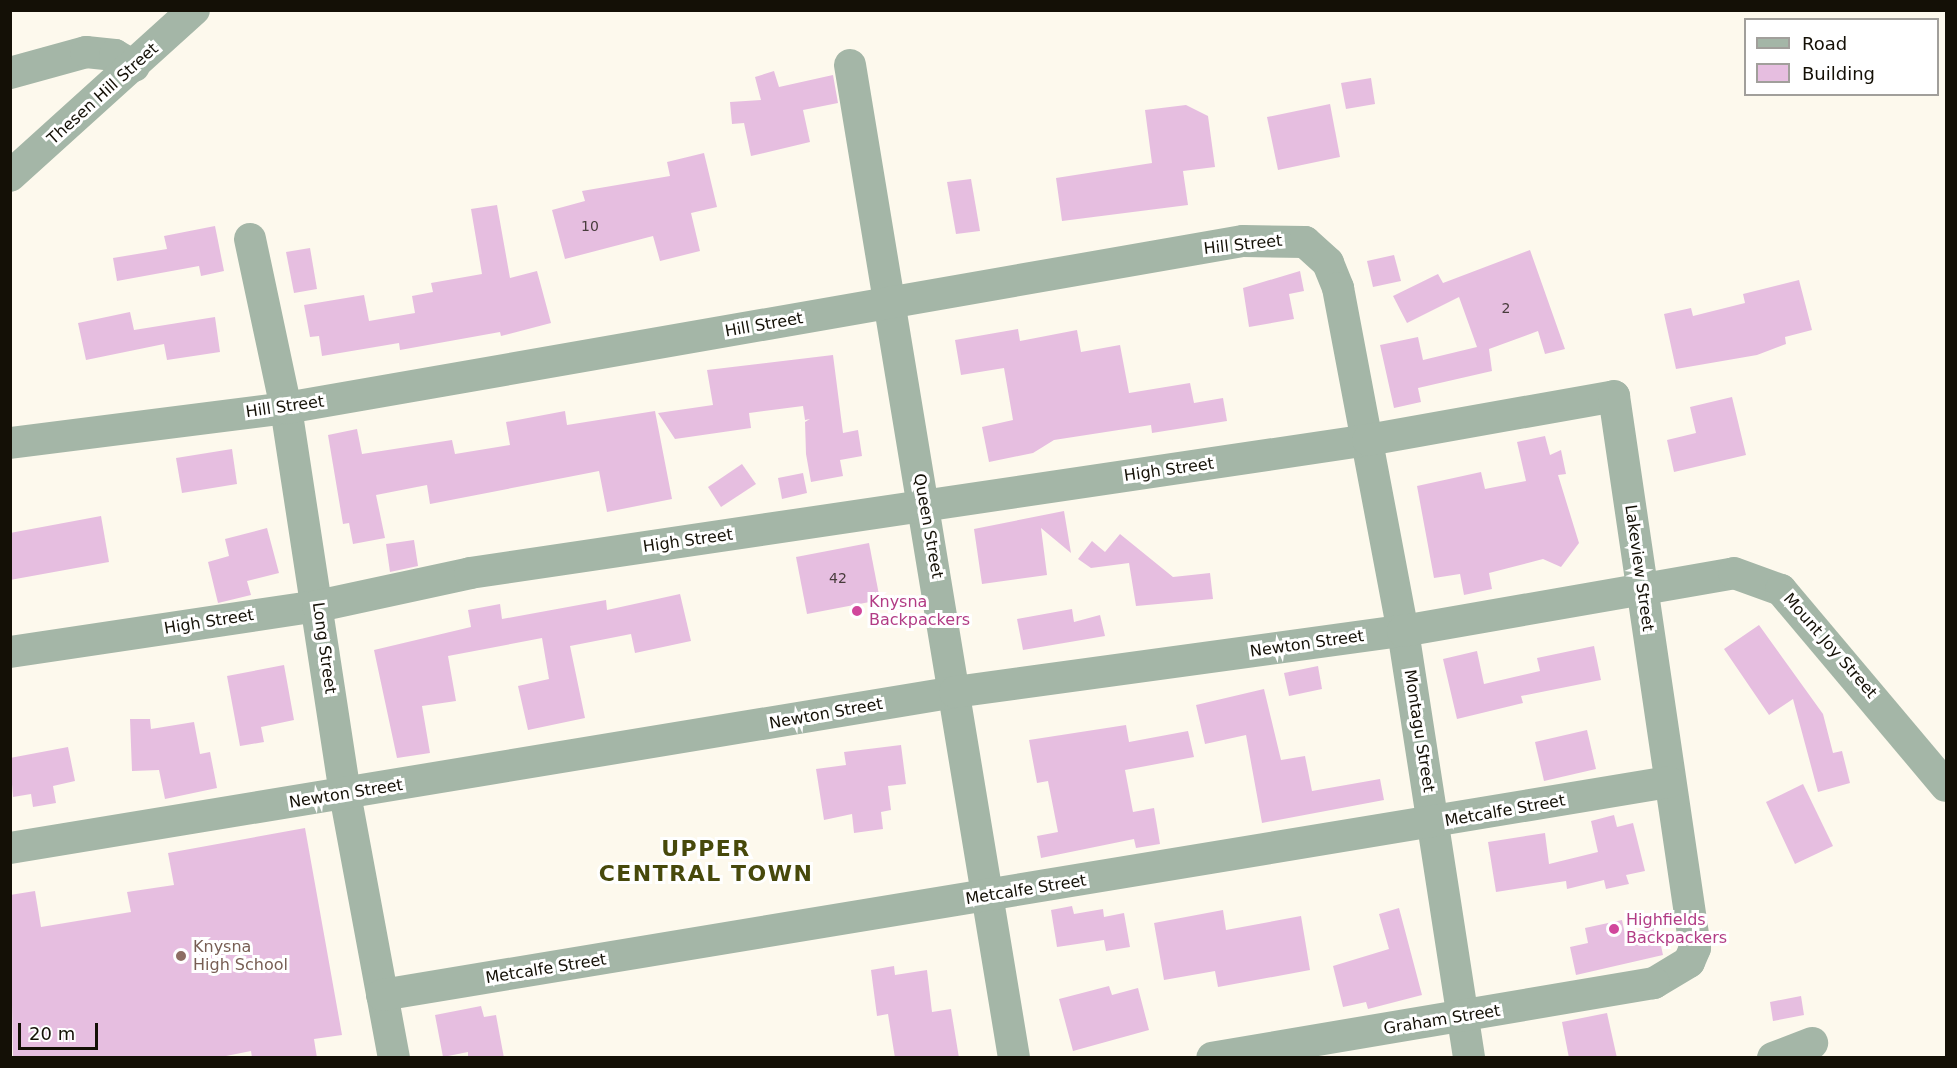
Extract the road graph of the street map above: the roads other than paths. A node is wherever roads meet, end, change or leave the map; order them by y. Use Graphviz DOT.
graph roads {
  1 [pos="194,10"];
  2 [pos="850,65"];
  3 [pos="134,66"];
  4 [pos="10,73"];
  5 [pos="10,176"];
  6 [pos="250,239"];
  7 [pos="887,303"];
  8 [pos="286,408"];
  9 [pos="1368,440"];
  10 [pos="10,443"];
  11 [pos="926,506"];
  12 [pos="1642,590"];
  13 [pos="318,606"];
  14 [pos="1403,631"];
  15 [pos="10,652"];
  16 [pos="955,692"];
  17 [pos="1668,782"];
  18 [pos="1947,786"];
  19 [pos="345,794"];
  20 [pos="1434,824"];
  21 [pos="10,848"];
  22 [pos="992,896"];
  23 [pos="1671,976"];
  24 [pos="382,995"];
  25 [pos="1464,1017"];
  26 [pos="1812,1043"];
  27 [pos="394,1058"];
  28 [pos="1014,1058"];
  29 [pos="1212,1058"];
  30 [pos="1469,1058"];
  31 [pos="1773,1058"];
  1 -- 3 [label="street, Thesen Hill Street"];
  2 -- 7 [label="street, Queen Street"];
  3 -- 4 [label="street"];
  3 -- 5 [label="street, Thesen Hill Street"];
  6 -- 8 [label="street, Long Street"];
  7 -- 8 [label="street, Hill Street"];
  7 -- 9 [label="street, Hill Street"];
  7 -- 11 [label="street, Queen Street"];
  8 -- 10 [label="street, Hill Street"];
  8 -- 13 [label="street, Long Street"];
  9 -- 11 [label="street, High Street"];
  9 -- 12 [label="street, Lakeview Street"];
  9 -- 14 [label="street, Montagu Street"];
  11 -- 13 [label="street, High Street"];
  11 -- 16 [label="street, Queen Street"];
  12 -- 14 [label="street, Newton Street"];
  12 -- 17 [label="street, Lakeview Street"];
  12 -- 18 [label="street, Mount Joy Street"];
  13 -- 15 [label="street, High Street"];
  13 -- 19 [label="street, Long Street"];
  14 -- 16 [label="street, Newton Street"];
  14 -- 20 [label="street, Montagu Street"];
  16 -- 19 [label="street, Newton Street"];
  16 -- 22 [label="street, Queen Street"];
  17 -- 20 [label="street, Metcalfe Street"];
  17 -- 23 [label="street, Lakeview Street"];
  19 -- 21 [label="street, Newton Street"];
  19 -- 24 [label="street, Long Street"];
  20 -- 22 [label="street, Metcalfe Street"];
  20 -- 25 [label="street, Montagu Street"];
  22 -- 24 [label="street, Metcalfe Street"];
  22 -- 28 [label="street, Queen Street"];
  23 -- 25 [label="street, Graham Street"];
  24 -- 27 [label="street, Long Street"];
  25 -- 29 [label="street, Graham Street"];
  25 -- 30 [label="street, Montagu Street"];
  26 -- 31 [label="street"];
}
